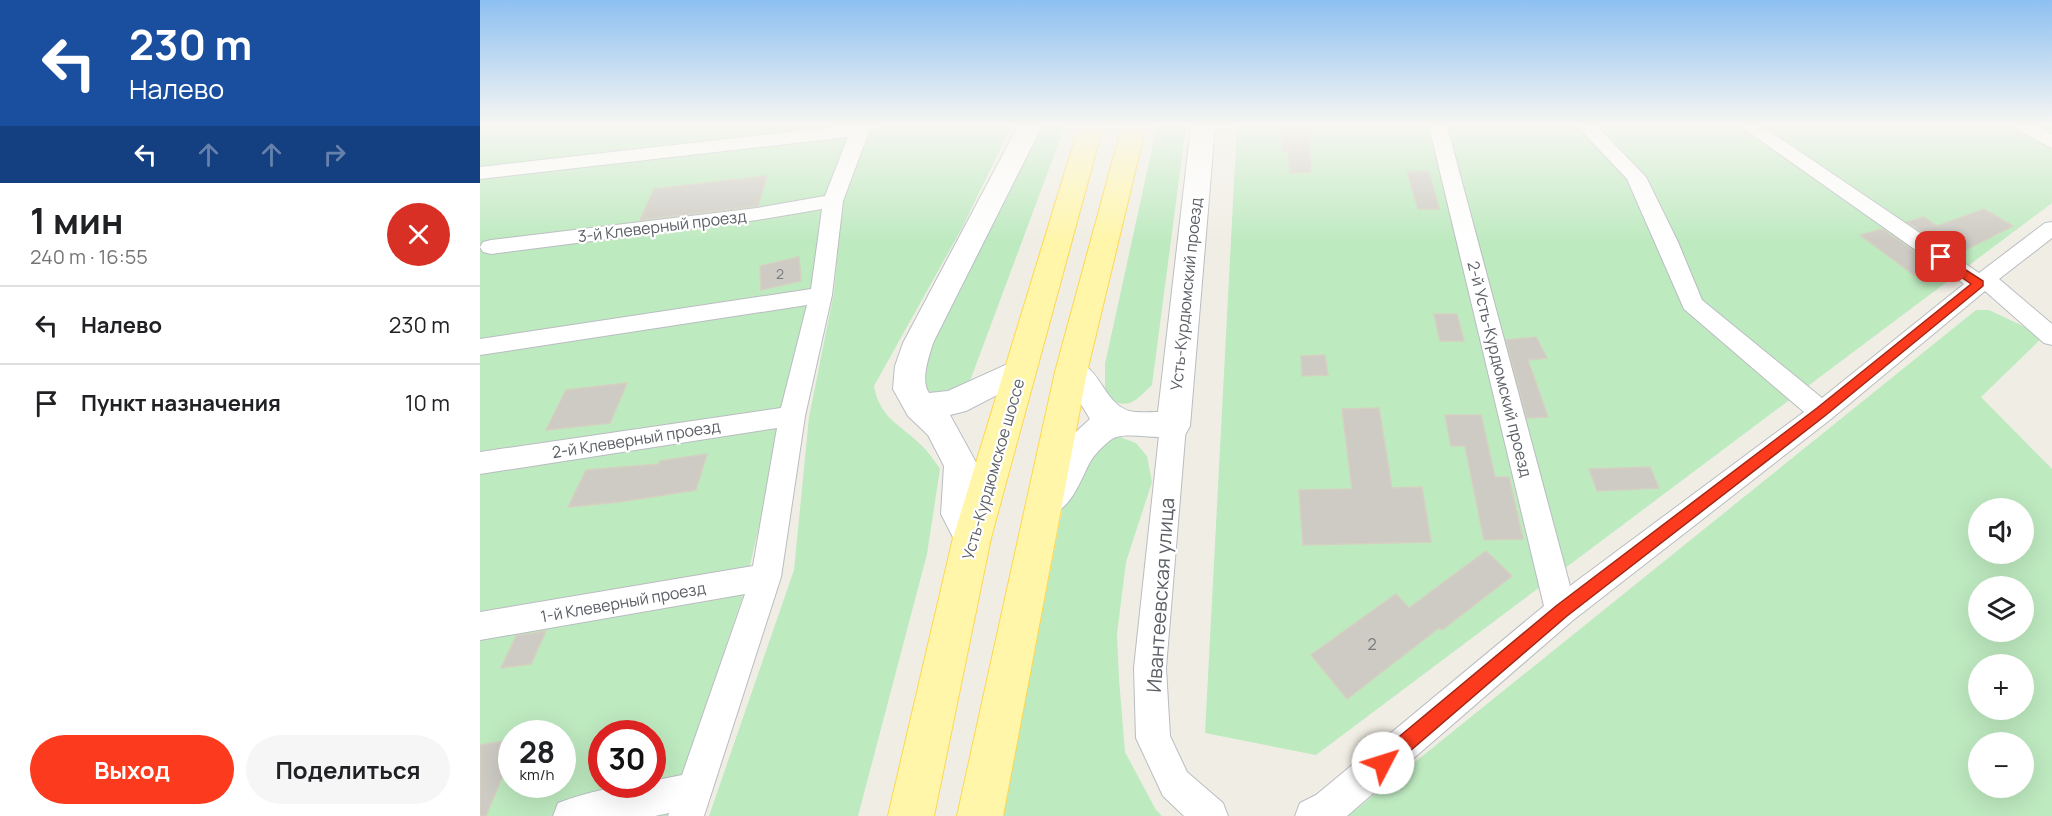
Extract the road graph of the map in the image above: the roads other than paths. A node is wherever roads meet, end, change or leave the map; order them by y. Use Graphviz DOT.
graph roads {
  1 [pos="559,164"];
  2 [pos="847,164"];
  3 [pos="1010,164"];
  4 [pos="1080,164"];
  5 [pos="1124,164"];
  6 [pos="1199,164"];
  7 [pos="1448,164"];
  8 [pos="1623,164"];
  9 [pos="1806,164"];
  10 [pos="480,172"];
  11 [pos="833,201"];
  12 [pos="2052,228"];
  13 [pos="491,247"];
  14 [pos="1982,281"];
  15 [pos="821,295"];
  16 [pos="2052,337"];
  17 [pos="480,347"];
  18 [pos="1021,369"];
  19 [pos="1071,372"];
  20 [pos="920,407"];
  21 [pos="1822,412"];
  22 [pos="792,416"];
  23 [pos="1123,423"];
  24 [pos="1173,426"];
  25 [pos="480,463"];
  26 [pos="1047,499"];
  27 [pos="972,538"];
  28 [pos="766,576"];
  29 [pos="1562,611"];
  30 [pos="480,626"];
  31 [pos="690,803"];
  32 [pos="571,816"];
  33 [pos="911,816"];
  34 [pos="980,816"];
  35 [pos="1210,816"];
  36 [pos="1313,816"];
  1 -- 10 [label="street"];
  2 -- 11 [label="street"];
  3 -- 20 [label="street"];
  4 -- 18 [label="main road, Усть-Курдюмское шоссе"];
  5 -- 19 [label="main road"];
  6 -- 24 [label="street, Усть-Курдюмский проезд"];
  7 -- 29 [label="street, 2-й Усть-Курдюмский проезд"];
  8 -- 21 [label="street"];
  9 -- 14 [label="street"];
  11 -- 13 [label="street, 3-й Клеверный проезд"];
  11 -- 15 [label="street"];
  12 -- 14 [label="street"];
  14 -- 16 [label="street"];
  14 -- 21 [label="street"];
  15 -- 17 [label="street"];
  15 -- 22 [label="street"];
  18 -- 20 [label="street"];
  18 -- 27 [label="main road, Усть-Курдюмское шоссе"];
  19 -- 23 [label="street"];
  19 -- 26 [label="main road"];
  20 -- 27 [label="street"];
  21 -- 29 [label="street"];
  22 -- 25 [label="street, 2-й Клеверный проезд"];
  22 -- 28 [label="street"];
  23 -- 24 [label="street"];
  23 -- 26 [label="street"];
  24 -- 35 [label="street, Ивантеевская улица"];
  26 -- 34 [label="main road"];
  27 -- 33 [label="main road, Усть-Курдюмское шоссе"];
  28 -- 30 [label="street, 1-й Клеверный проезд"];
  28 -- 31 [label="street"];
  29 -- 36 [label="street"];
  31 -- 32 [label="street"];
}
